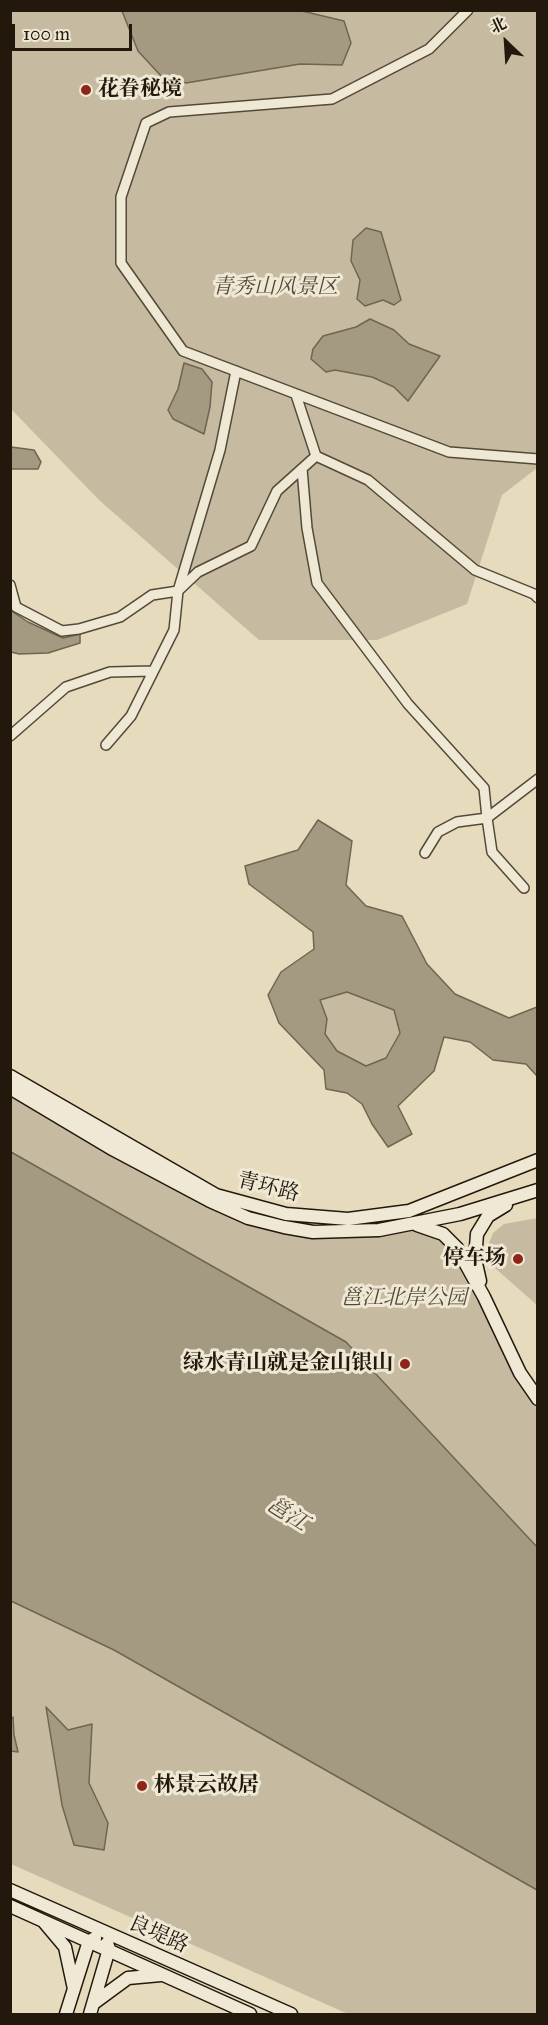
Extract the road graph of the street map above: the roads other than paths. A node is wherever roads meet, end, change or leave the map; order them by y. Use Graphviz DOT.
graph roads {
  1 [pos="468,10"];
  2 [pos="236,372"];
  3 [pos="296,394"];
  4 [pos="316,456"];
  5 [pos="537,459"];
  6 [pos="302,468"];
  7 [pos="10,585"];
  8 [pos="178,591"];
  9 [pos="536,594"];
  10 [pos="152,671"];
  11 [pos="10,736"];
  12 [pos="106,745"];
  13 [pos="537,779"];
  14 [pos="487,818"];
  15 [pos="425,853"];
  16 [pos="524,888"];
  17 [pos="10,1076"];
  18 [pos="10,1088"];
  19 [pos="537,1160"];
  20 [pos="537,1191"];
  21 [pos="412,1224"];
  22 [pos="484,1297"];
  23 [pos="537,1398"];
  24 [pos="10,1890"];
  25 [pos="10,1906"];
  26 [pos="41,1919"];
  27 [pos="104,1933"];
  28 [pos="89,1941"];
  29 [pos="109,1949"];
  30 [pos="164,1974"];
  31 [pos="74,1990"];
  32 [pos="91,2009"];
  33 [pos="66,2014"];
  34 [pos="250,2014"];
  35 [pos="291,2014"];
  1 -- 2 [label="street"];
  2 -- 3 [label="street"];
  2 -- 8 [label="street"];
  3 -- 4 [label="street"];
  3 -- 5 [label="street"];
  4 -- 6 [label="street"];
  4 -- 9 [label="street"];
  6 -- 8 [label="street"];
  6 -- 14 [label="street"];
  7 -- 8 [label="street"];
  8 -- 10 [label="street"];
  10 -- 11 [label="street"];
  10 -- 12 [label="street"];
  13 -- 14 [label="street"];
  14 -- 15 [label="street"];
  14 -- 16 [label="street"];
  17 -- 19 [label="main road, 青环路"];
  18 -- 21 [label="main road, 青环路"];
  20 -- 21 [label="main road, 青环路"];
  20 -- 22 [label="main road"];
  21 -- 22 [label="main road"];
  22 -- 23 [label="main road"];
  24 -- 27 [label="main road, 良堤路"];
  25 -- 26 [label="main road, 良堤路"];
  26 -- 28 [label="main road, 良堤路"];
  26 -- 31 [label="main road"];
  27 -- 28 [label="main road"];
  27 -- 29 [label="main road"];
  27 -- 35 [label="main road, 良堤路"];
  28 -- 29 [label="main road, 良堤路"];
  28 -- 31 [label="main road"];
  29 -- 30 [label="main road, 良堤路"];
  29 -- 32 [label="main road"];
  30 -- 32 [label="main road"];
  30 -- 34 [label="main road, 良堤路"];
  31 -- 33 [label="main road"];
}
